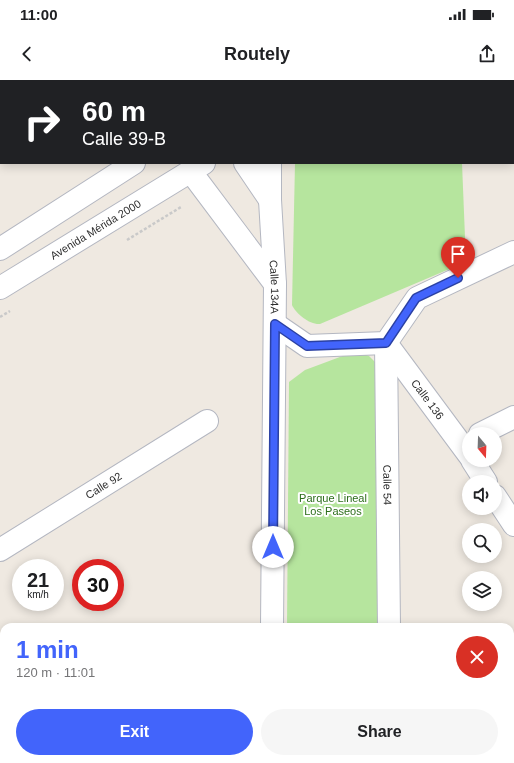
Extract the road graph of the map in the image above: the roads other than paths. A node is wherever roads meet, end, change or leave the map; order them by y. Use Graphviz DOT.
graph roads {
  1 [pos="132,164"];
  2 [pos="246,164"];
  3 [pos="270,164"];
  4 [pos="194,166"];
  5 [pos="270,200"];
  6 [pos="0,249"];
  7 [pos="514,252"];
  8 [pos="275,284"];
  9 [pos="0,288"];
  10 [pos="275,324"];
  11 [pos="386,343"];
  12 [pos="514,417"];
  13 [pos="207,421"];
  14 [pos="499,427"];
  15 [pos="462,436"];
  16 [pos="502,507"];
  17 [pos="514,525"];
  18 [pos="0,550"];
  19 [pos="272,623"];
  20 [pos="389,623"];
  1 -- 6 [label="street"];
  2 -- 5 [label="street"];
  3 -- 5 [label="street, Calle 134A"];
  4 -- 8 [label="street, Avenida Mérida 2000"];
  4 -- 9 [label="street, Avenida Mérida 2000"];
  5 -- 8 [label="street, Calle 134A"];
  7 -- 11 [label="street"];
  8 -- 10 [label="street, Calle 134A"];
  10 -- 11 [label="street"];
  10 -- 19 [label="street, Calle 134A"];
  11 -- 15 [label="street, Calle 136"];
  11 -- 20 [label="street, Calle 54"];
  12 -- 14 [label="street"];
  13 -- 18 [label="street, Calle 92"];
  16 -- 17 [label="street"];
}
